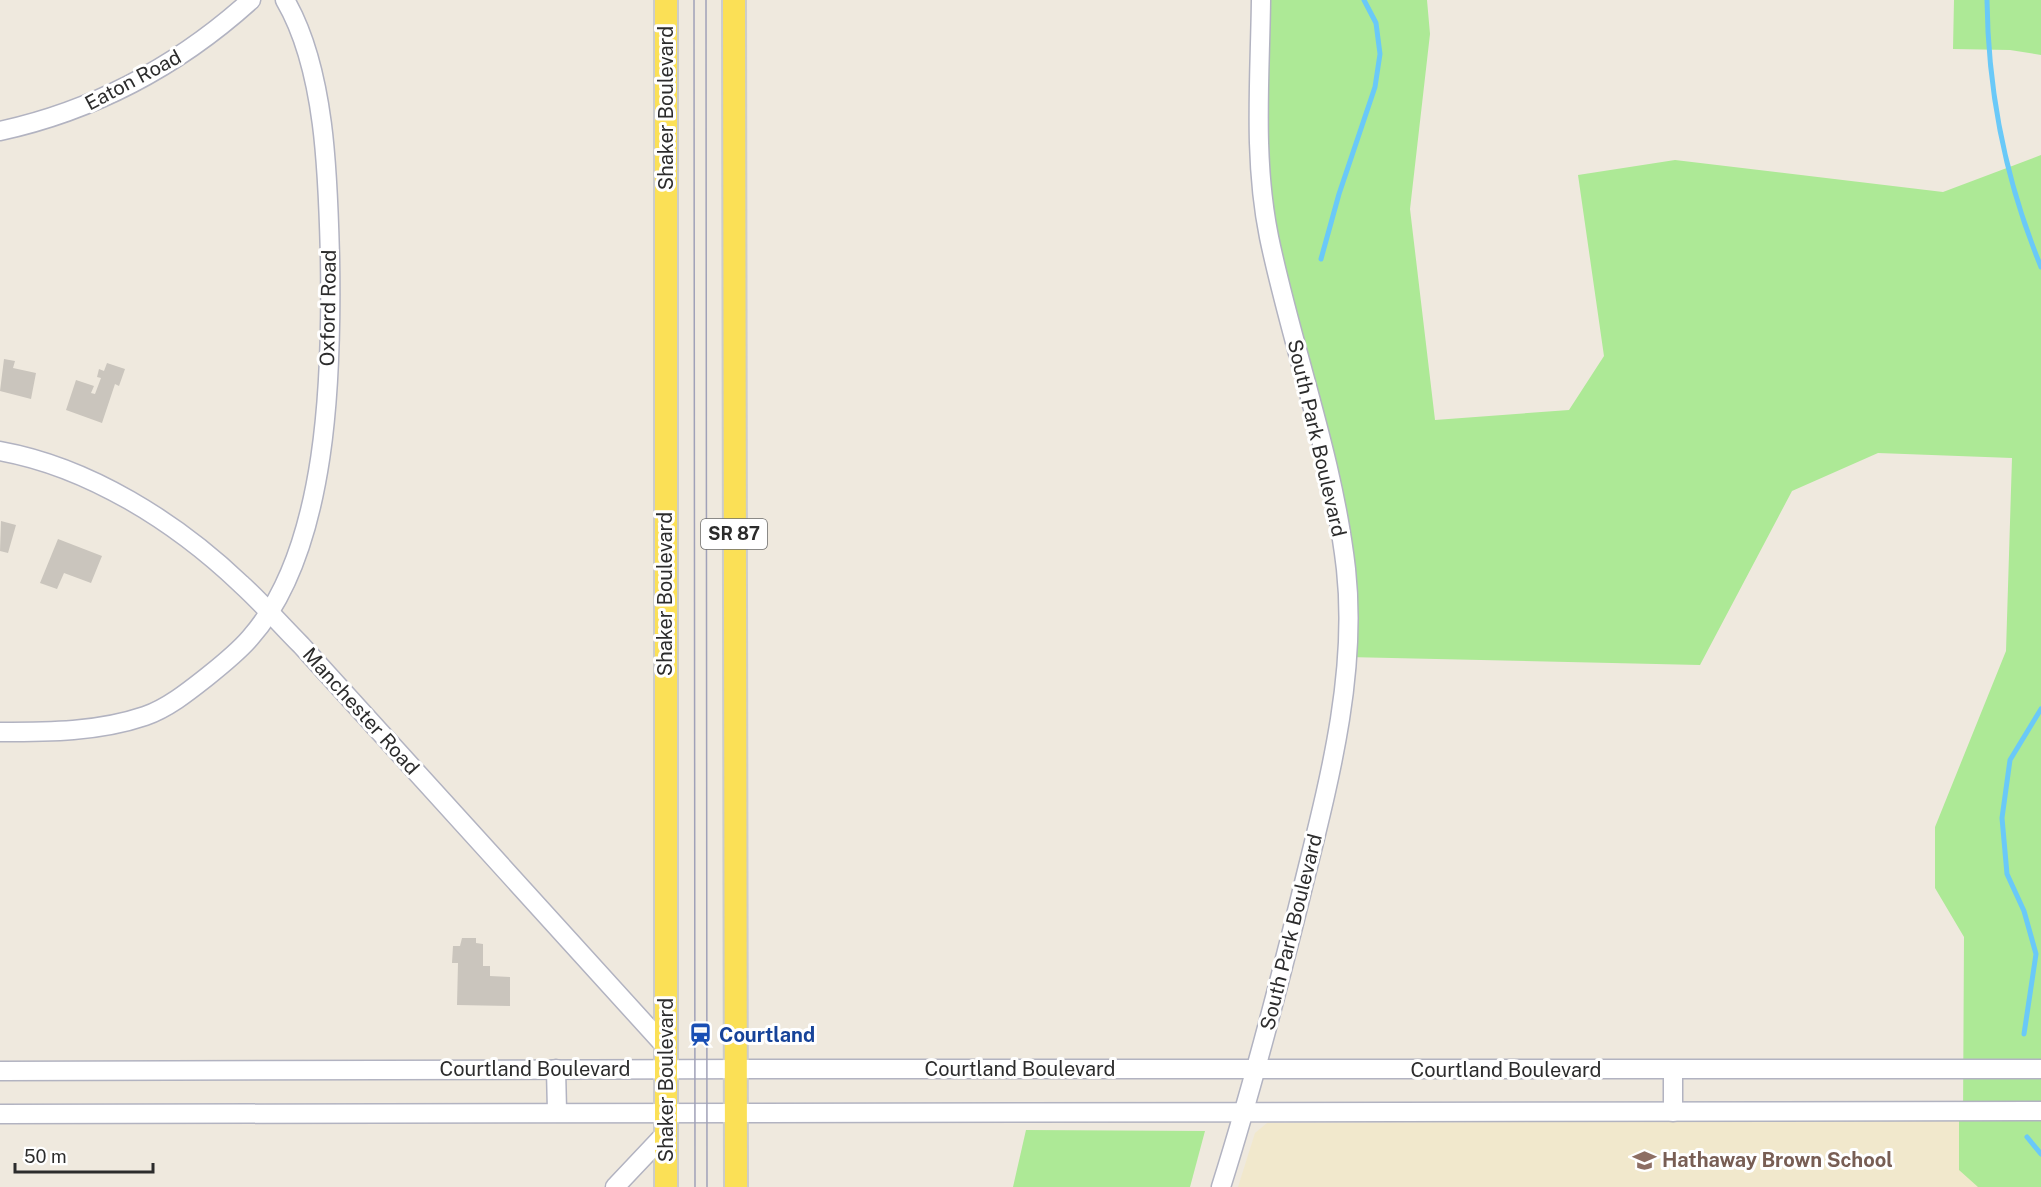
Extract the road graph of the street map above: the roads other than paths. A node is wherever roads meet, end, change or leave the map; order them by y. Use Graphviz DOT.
graph roads {
  1 [pos="251,0"];
  2 [pos="285,0"];
  3 [pos="666,0"];
  4 [pos="734,0"];
  5 [pos="1261,0"];
  6 [pos="0,131"];
  7 [pos="0,451"];
  8 [pos="269,613"];
  9 [pos="0,732"];
  10 [pos="665,1046"];
  11 [pos="556,1069"];
  12 [pos="735,1069"];
  13 [pos="2041,1069"];
  14 [pos="666,1070"];
  15 [pos="1257,1070"];
  16 [pos="1673,1070"];
  17 [pos="0,1071"];
  18 [pos="557,1111"];
  19 [pos="736,1111"];
  20 [pos="2041,1111"];
  21 [pos="1245,1112"];
  22 [pos="1673,1112"];
  23 [pos="0,1114"];
  24 [pos="666,1122"];
  25 [pos="615,1187"];
  26 [pos="666,1187"];
  27 [pos="736,1187"];
  28 [pos="1221,1187"];
  1 -- 6 [label="street, Eaton Road"];
  2 -- 8 [label="street, Oxford Road"];
  3 -- 10 [label="main road, Shaker Boulevard"];
  4 -- 12 [label="main road, SR 87"];
  5 -- 15 [label="street, South Park Boulevard"];
  7 -- 8 [label="street, Manchester Road"];
  8 -- 9 [label="street, Oxford Road"];
  8 -- 10 [label="street, Manchester Road"];
  10 -- 14 [label="main road, Shaker Boulevard"];
  11 -- 14 [label="street, Courtland Boulevard"];
  11 -- 17 [label="street, Courtland Boulevard"];
  11 -- 18 [label="street"];
  12 -- 14 [label="street, Courtland Boulevard"];
  12 -- 15 [label="street, Courtland Boulevard"];
  12 -- 19 [label="main road, SR 87"];
  13 -- 16 [label="street, Courtland Boulevard"];
  14 -- 24 [label="main road, Shaker Boulevard"];
  15 -- 16 [label="street, Courtland Boulevard"];
  15 -- 21 [label="street, South Park Boulevard"];
  16 -- 22 [label="street"];
  18 -- 23 [label="street"];
  18 -- 24 [label="street"];
  19 -- 21 [label="street"];
  19 -- 24 [label="street"];
  19 -- 27 [label="main road, SR 87"];
  20 -- 22 [label="street"];
  21 -- 22 [label="street"];
  21 -- 28 [label="street, South Park Boulevard"];
  24 -- 25 [label="street"];
  24 -- 26 [label="main road, Shaker Boulevard"];
}
